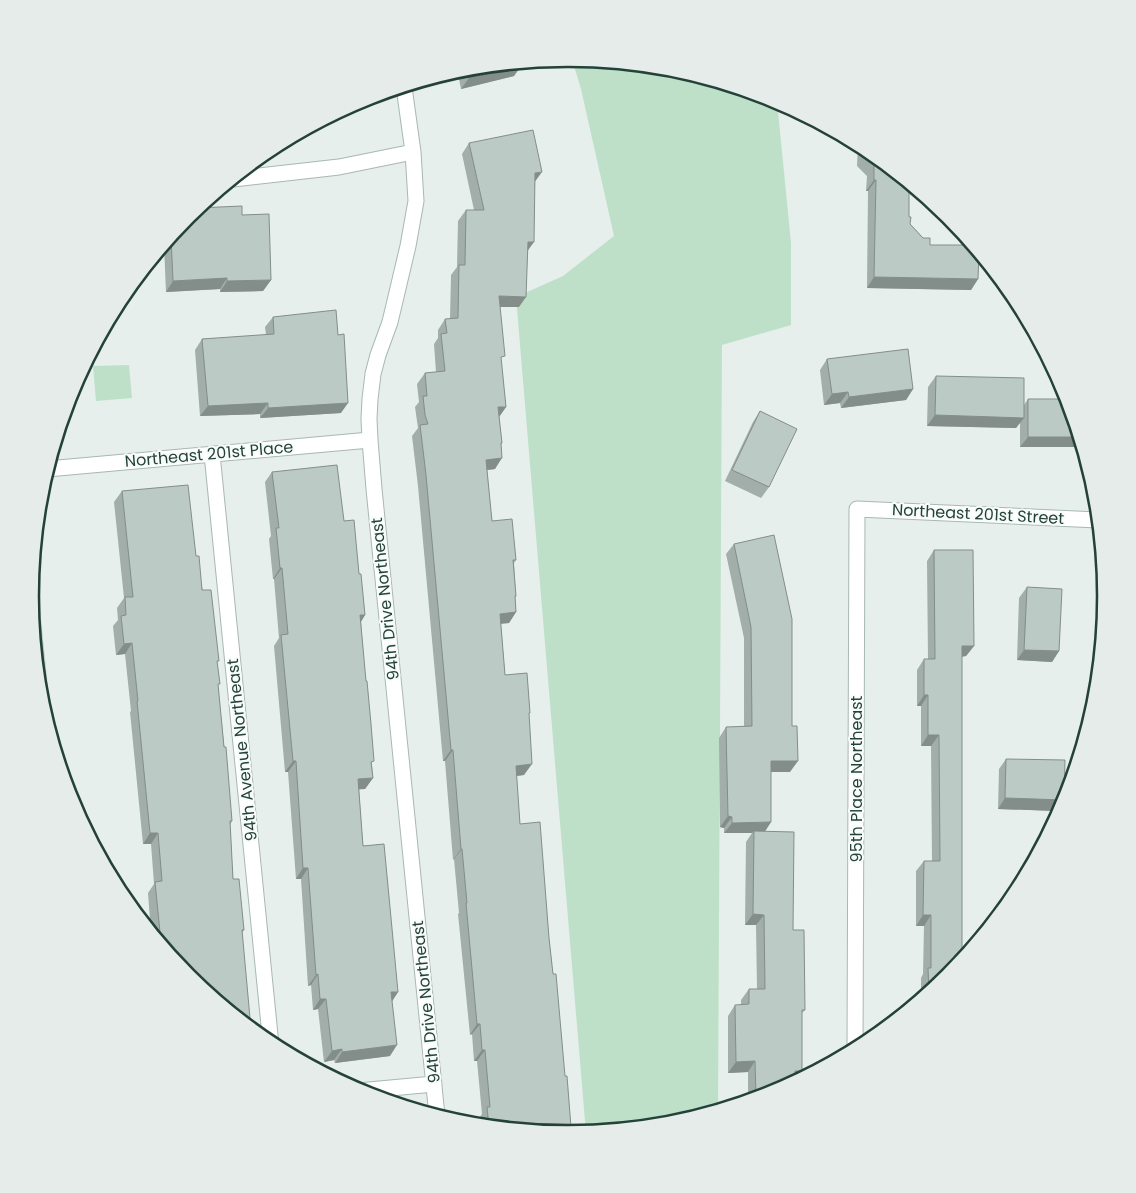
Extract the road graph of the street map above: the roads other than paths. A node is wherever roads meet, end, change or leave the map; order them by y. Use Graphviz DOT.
graph roads {
  1 [pos="405,93"];
  2 [pos="413,152"];
  3 [pos="245,178"];
  4 [pos="370,440"];
  5 [pos="212,454"];
  6 [pos="55,467"];
  7 [pos="857,509"];
  8 [pos="1092,520"];
  9 [pos="270,1034"];
  10 [pos="855,1041"];
  11 [pos="434,1084"];
  12 [pos="376,1089"];
  13 [pos="437,1109"];
  1 -- 2 [label="street, 94th Drive Northeast"];
  2 -- 3 [label="street"];
  2 -- 4 [label="street, 94th Drive Northeast"];
  4 -- 5 [label="street, Northeast 201st Place"];
  4 -- 11 [label="street, 94th Drive Northeast"];
  5 -- 6 [label="street, Northeast 201st Place"];
  5 -- 9 [label="street, 94th Avenue Northeast"];
  7 -- 8 [label="street, Northeast 201st Street"];
  7 -- 10 [label="street, 95th Place Northeast"];
  11 -- 12 [label="street"];
  11 -- 13 [label="street, 94th Drive Northeast"];
}
